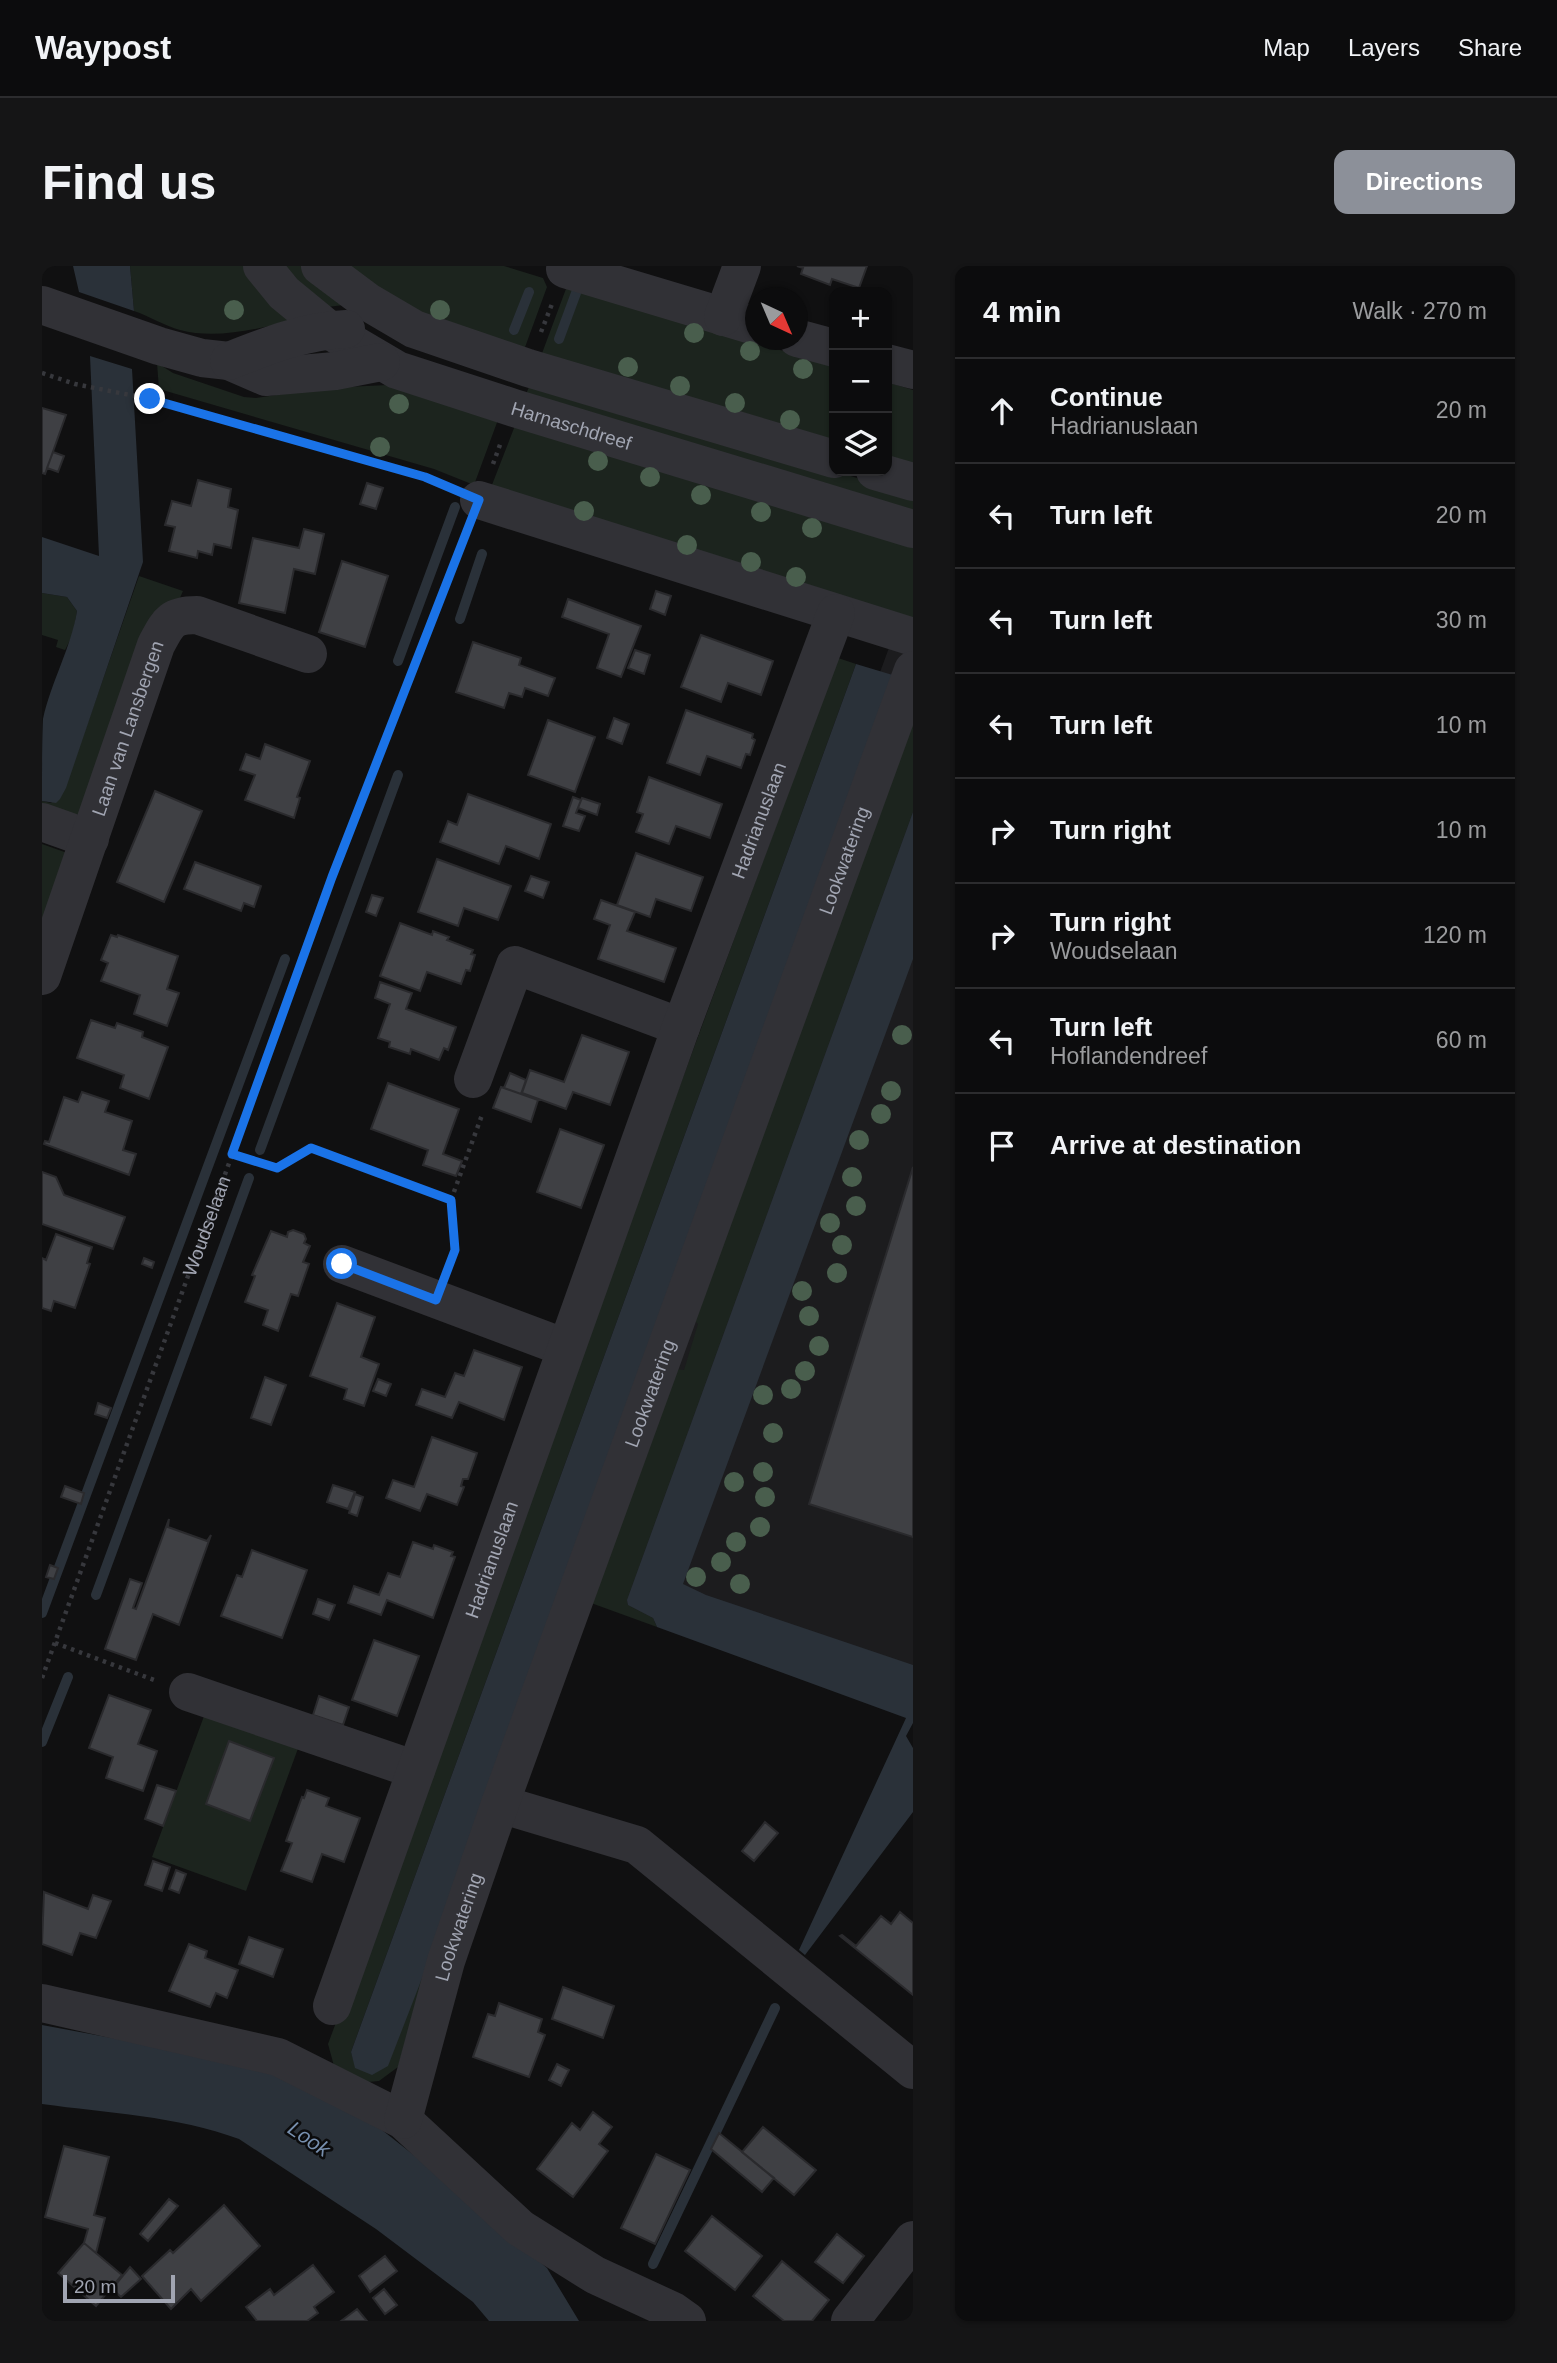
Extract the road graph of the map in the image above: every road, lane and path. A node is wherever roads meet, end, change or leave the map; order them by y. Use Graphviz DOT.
graph roads {
  1 [pos="262,266"];
  2 [pos="320,266"];
  3 [pos="742,266"];
  4 [pos="566,267"];
  5 [pos="42,305"];
  6 [pos="739,322"];
  7 [pos="414,329"];
  8 [pos="329,330"];
  9 [pos="808,341"];
  10 [pos="829,347"];
  11 [pos="229,361"];
  12 [pos="381,362"];
  13 [pos="892,364"];
  14 [pos="913,370"];
  15 [pos="42,373"];
  16 [pos="829,458"];
  17 [pos="892,476"];
  18 [pos="913,482"];
  19 [pos="479,500"];
  20 [pos="913,530"];
  21 [pos="836,613"];
  22 [pos="913,637"];
  23 [pos="308,654"];
  24 [pos="913,670"];
  25 [pos="42,822"];
  26 [pos="90,839"];
  27 [pos="42,976"];
  28 [pos="681,1027"];
  29 [pos="473,1079"];
  30 [pos="232,1154"];
  31 [pos="451,1200"];
  32 [pos="342,1264"];
  33 [pos="436,1300"];
  34 [pos="566,1348"];
  35 [pos="55,1643"];
  36 [pos="42,1678"];
  37 [pos="188,1692"];
  38 [pos="416,1770"];
  39 [pos="500,1804"];
  40 [pos="42,2003"];
  41 [pos="332,2006"];
  42 [pos="913,2070"];
  43 [pos="403,2120"];
  44 [pos="913,2240"];
  45 [pos="687,2321"];
  46 [pos="850,2321"];
  1 -- 8 [label="street, Harnaschdreef"];
  2 -- 7 [label="street"];
  3 -- 6 [label="street"];
  4 -- 6 [label="street"];
  5 -- 11 [label="street"];
  7 -- 8 [label="street"];
  7 -- 16 [label="street"];
  8 -- 11 [label="street"];
  8 -- 12 [label="street, Harnaschdreef"];
  9 -- 10 [label="street"];
  11 -- 12 [label="street"];
  12 -- 20 [label="street, Harnaschdreef"];
  13 -- 14 [label="street"];
  15 -- 19 [label="path"];
  17 -- 18 [label="street"];
  19 -- 21 [label="street"];
  19 -- 30 [label="path, Woudselaan"];
  21 -- 22 [label="street"];
  21 -- 28 [label="street, Hadrianuslaan"];
  23 -- 26 [label="street, Laan van Lansbergen"];
  24 -- 39 [label="street, Lookwatering"];
  25 -- 26 [label="street"];
  26 -- 27 [label="street, Laan van Lansbergen"];
  28 -- 29 [label="street"];
  28 -- 34 [label="street, Hadrianuslaan"];
  29 -- 31 [label="path"];
  30 -- 31 [label="path"];
  30 -- 35 [label="path, Woudselaan"];
  31 -- 33 [label="path"];
  32 -- 33 [label="street"];
  33 -- 34 [label="street"];
  34 -- 38 [label="street, Hadrianuslaan"];
  35 -- 36 [label="path, Woudselaan"];
  35 -- 37 [label="path"];
  37 -- 38 [label="street"];
  38 -- 41 [label="street, Hadrianuslaan"];
  39 -- 42 [label="street"];
  39 -- 43 [label="street, Lookwatering"];
  40 -- 43 [label="street"];
  43 -- 45 [label="street"];
  44 -- 46 [label="street"];
}
